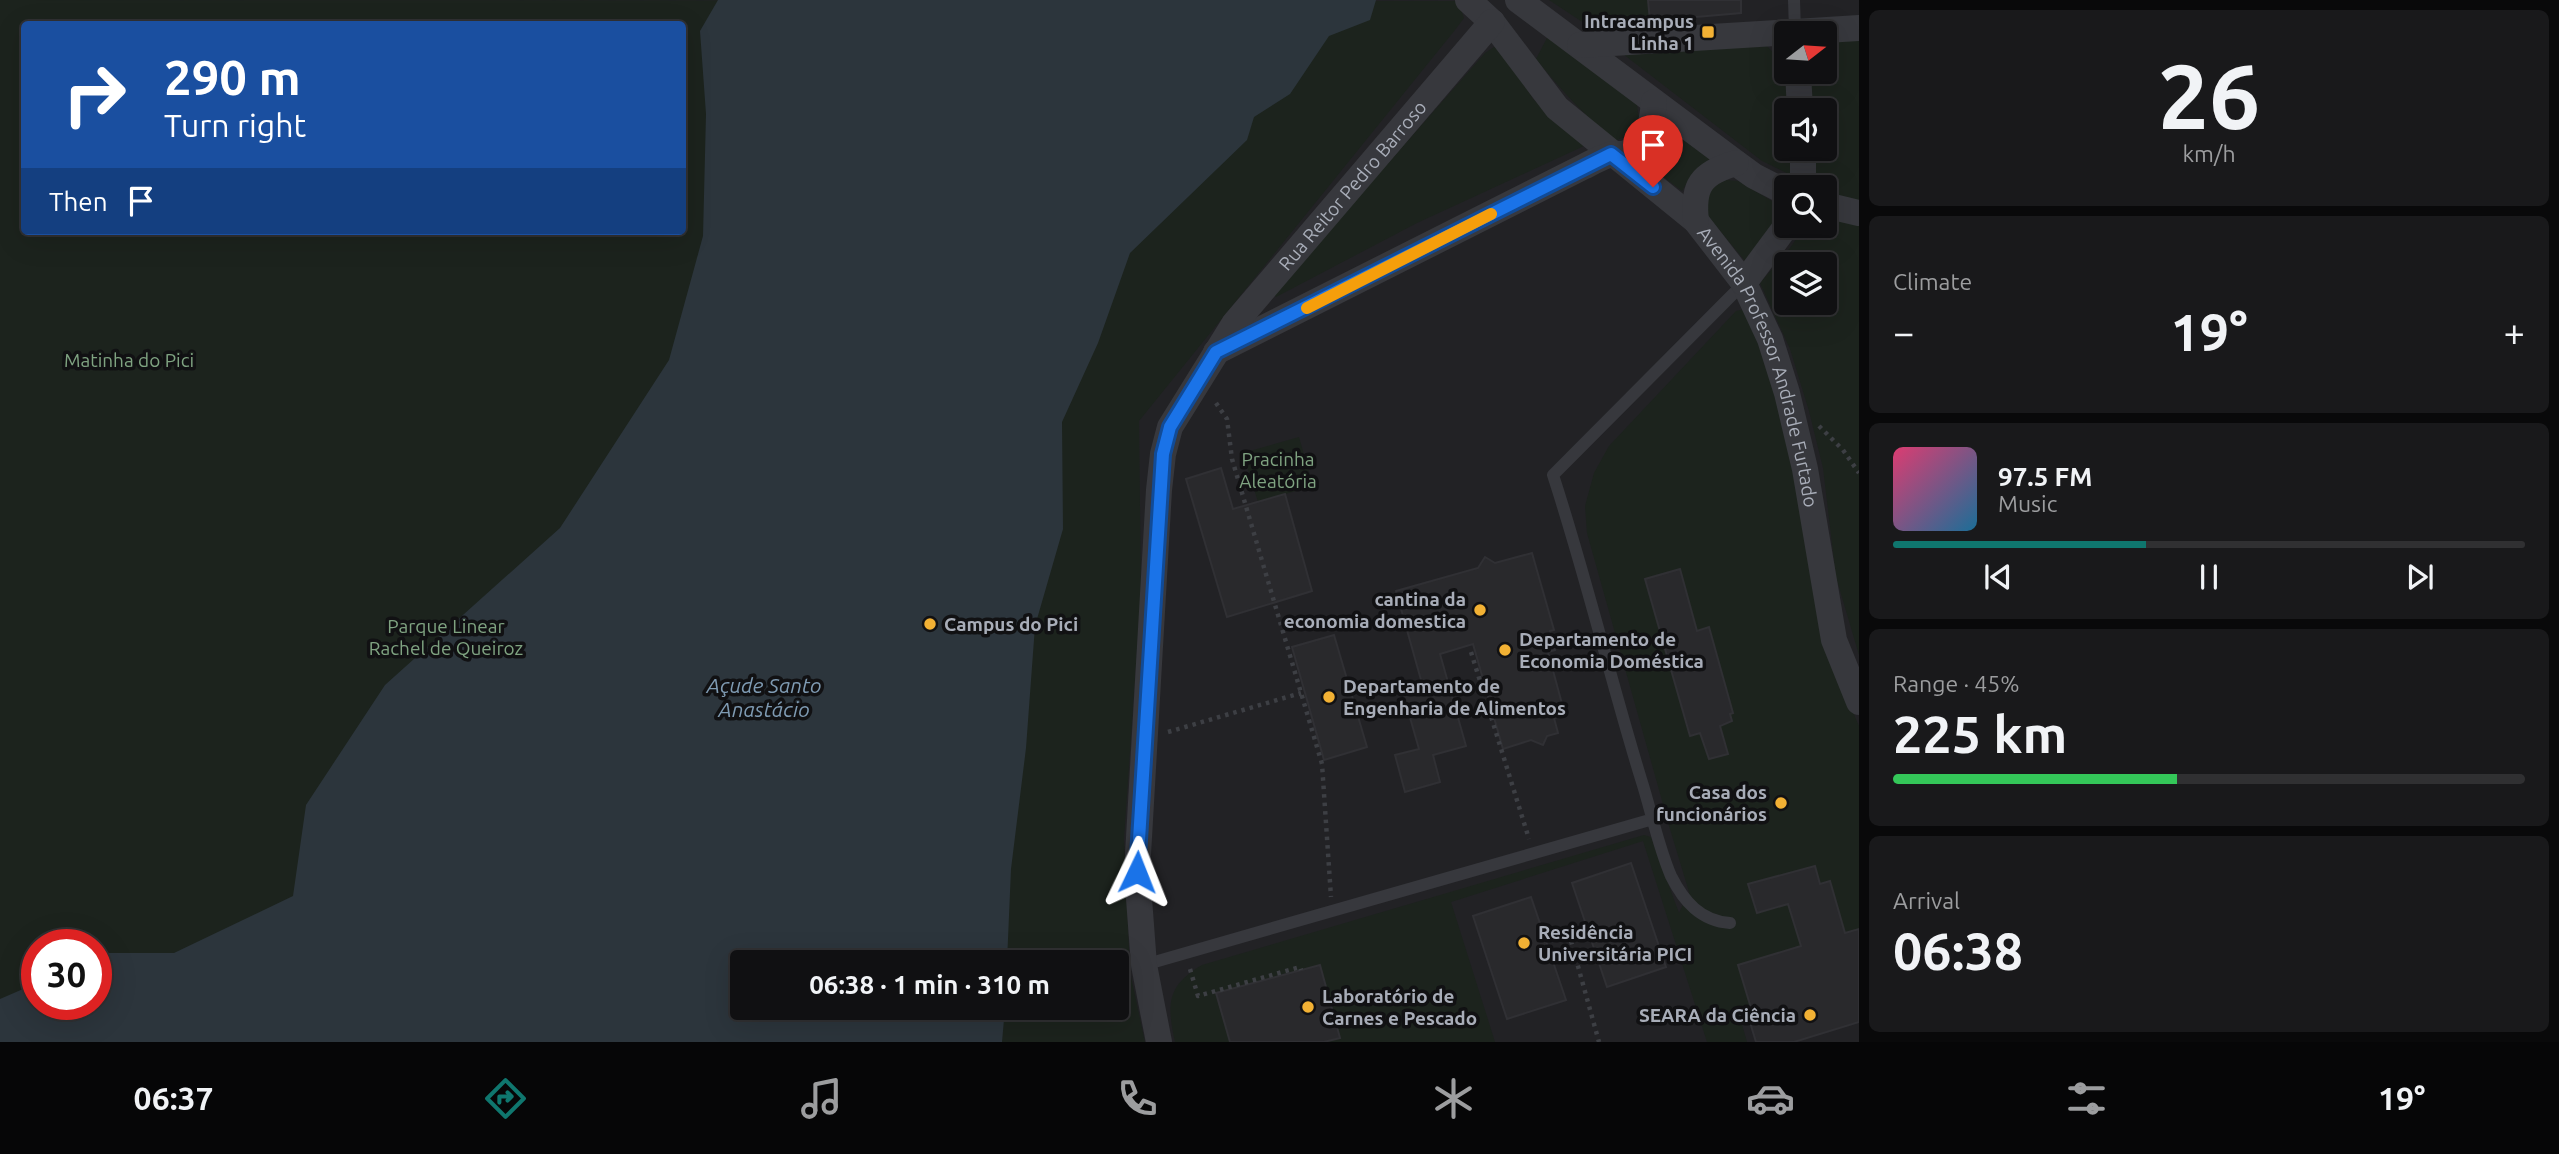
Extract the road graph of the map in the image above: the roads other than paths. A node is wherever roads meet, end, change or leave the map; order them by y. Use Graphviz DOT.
graph roads {
  1 [pos="1468,0"];
  2 [pos="1518,0"];
  3 [pos="1794,0"];
  4 [pos="1795,21"];
  5 [pos="1492,22"];
  6 [pos="1859,28"];
  7 [pos="1838,29"];
  8 [pos="1774,33"];
  9 [pos="1580,45"];
  10 [pos="1654,102"];
  11 [pos="1611,154"];
  12 [pos="1736,163"];
  13 [pos="1774,186"];
  14 [pos="1837,208"];
  15 [pos="1859,213"];
  16 [pos="1696,221"];
  17 [pos="1778,238"];
  18 [pos="1744,284"];
  19 [pos="1216,352"];
  20 [pos="1859,702"];
  21 [pos="1653,819"];
  22 [pos="1730,923"];
  23 [pos="1144,965"];
  24 [pos="1159,1042"];
  1 -- 5 [label="street, Avenida Professor Andrade Furtado"];
  2 -- 9 [label="street"];
  3 -- 4 [label="lane"];
  5 -- 11 [label="street, Avenida Professor Andrade Furtado"];
  5 -- 19 [label="street, Rua Reitor Pedro Barroso"];
  6 -- 7 [label="street"];
  8 -- 9 [label="street"];
  9 -- 10 [label="street"];
  10 -- 11 [label="street"];
  10 -- 12 [label="street"];
  11 -- 16 [label="street, Avenida Professor Andrade Furtado"];
  11 -- 19 [label="street"];
  12 -- 13 [label="street"];
  12 -- 16 [label="street"];
  14 -- 15 [label="street"];
  16 -- 18 [label="street, Avenida Professor Andrade Furtado"];
  17 -- 18 [label="street"];
  18 -- 20 [label="street, Avenida Professor Andrade Furtado"];
  18 -- 21 [label="lane"];
  19 -- 23 [label="street, Rua Reitor Pedro Barroso"];
  21 -- 22 [label="lane"];
  21 -- 23 [label="lane"];
  23 -- 24 [label="street, Rua Reitor Pedro Barroso"];
}
